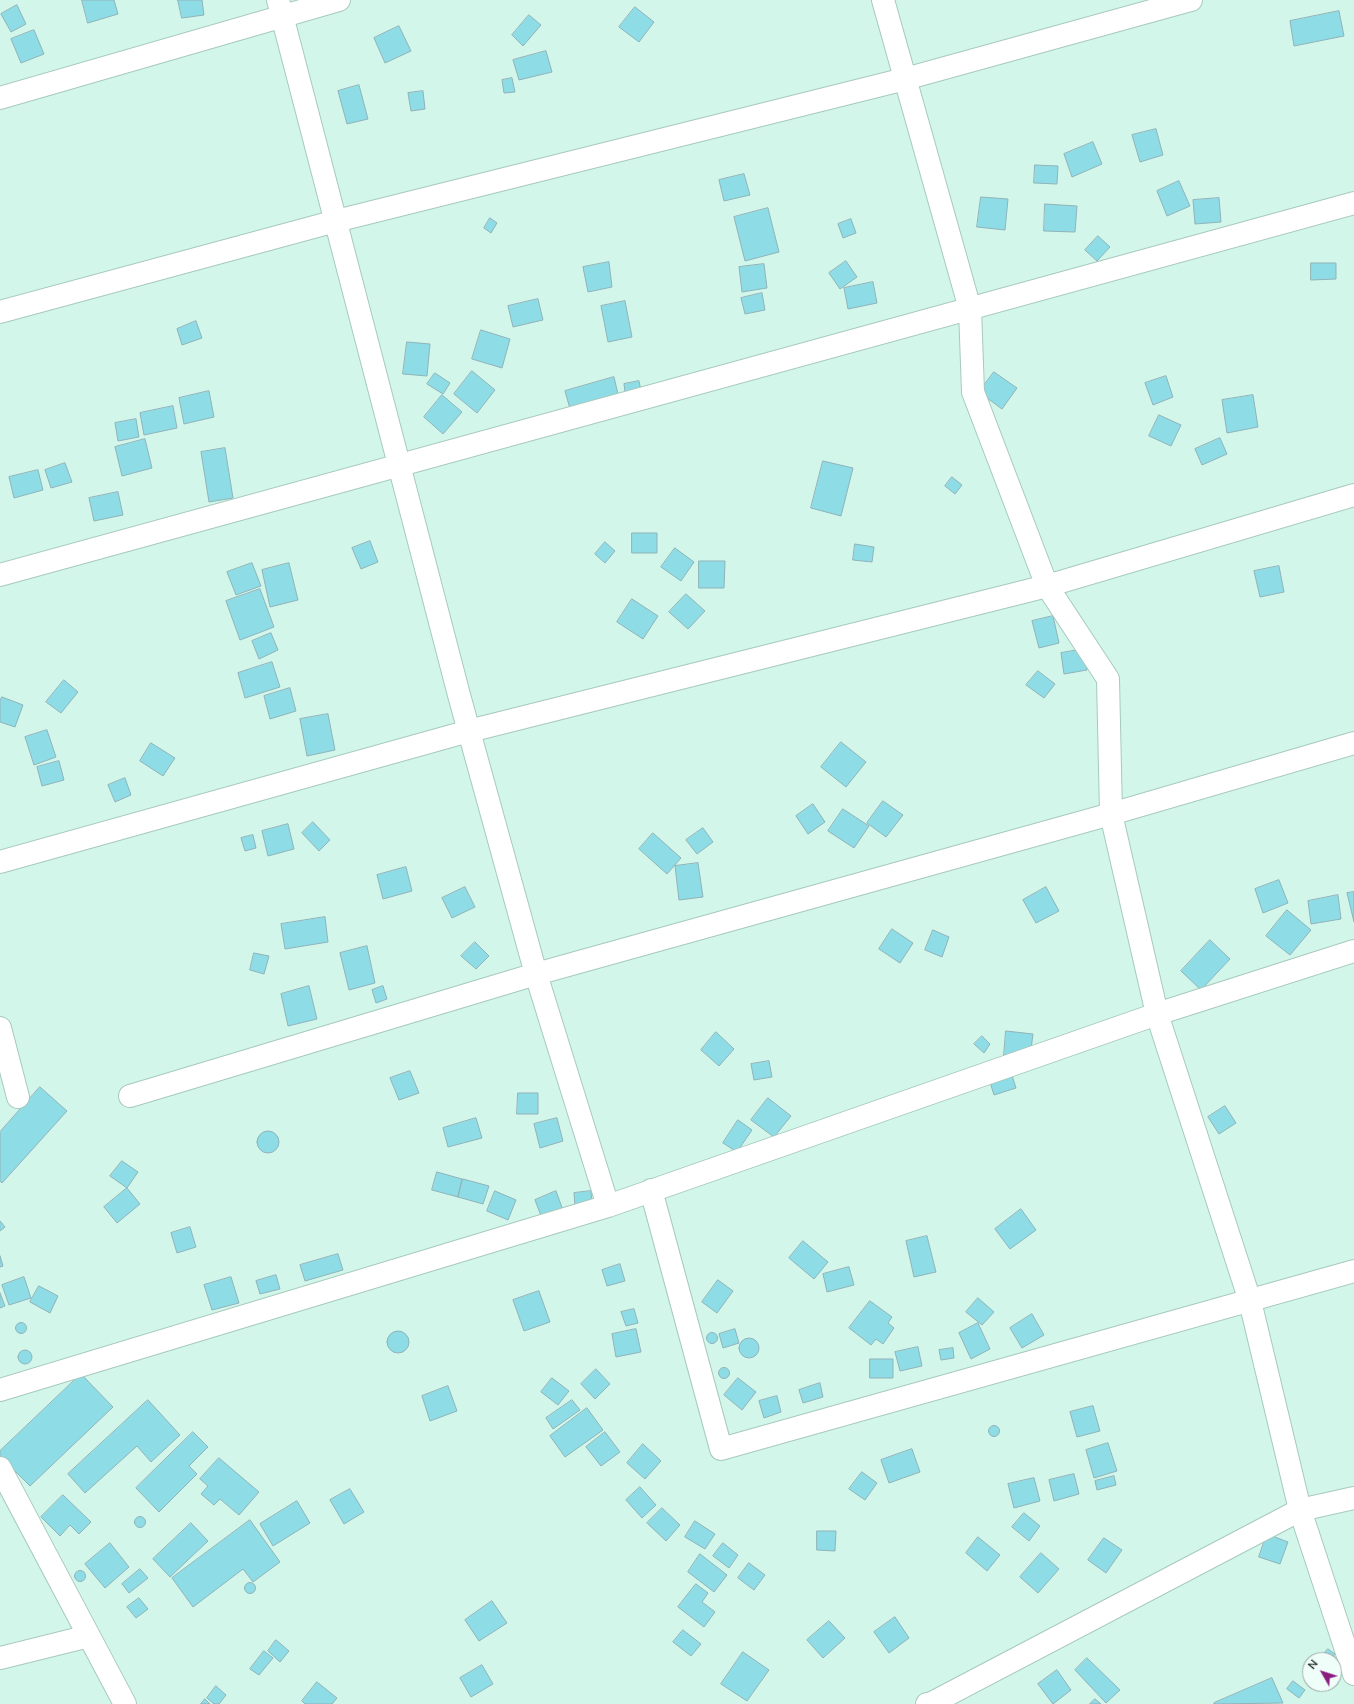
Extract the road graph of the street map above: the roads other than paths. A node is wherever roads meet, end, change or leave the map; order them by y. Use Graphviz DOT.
graph roads {
  1 [pos="339,0"];
  2 [pos="883,0"];
  3 [pos="1191,0"];
  4 [pos="280,8"];
  5 [pos="905,79"];
  6 [pos="0,98"];
  7 [pos="1354,203"];
  8 [pos="336,221"];
  9 [pos="970,309"];
  10 [pos="0,312"];
  11 [pos="399,465"];
  12 [pos="1354,495"];
  13 [pos="0,576"];
  14 [pos="1047,586"];
  15 [pos="469,731"];
  16 [pos="1354,743"];
  17 [pos="1111,814"];
  18 [pos="0,862"];
  19 [pos="1354,951"];
  20 [pos="536,974"];
  21 [pos="1157,1014"];
  22 [pos="0,1028"];
  23 [pos="130,1096"];
  24 [pos="18,1097"];
  25 [pos="651,1190"];
  26 [pos="608,1206"];
  27 [pos="1354,1271"];
  28 [pos="1250,1301"];
  29 [pos="0,1390"];
  30 [pos="0,1468"];
  31 [pos="1354,1498"];
  32 [pos="1300,1510"];
  33 [pos="89,1636"];
  34 [pos="0,1658"];
  35 [pos="1354,1674"];
  36 [pos="126,1704"];
  37 [pos="927,1704"];
  1 -- 4 [label="street"];
  2 -- 5 [label="street"];
  3 -- 5 [label="street"];
  4 -- 6 [label="street"];
  4 -- 8 [label="street"];
  5 -- 8 [label="street"];
  5 -- 9 [label="street"];
  7 -- 9 [label="street"];
  8 -- 10 [label="street"];
  8 -- 11 [label="street"];
  9 -- 11 [label="street"];
  9 -- 14 [label="street"];
  11 -- 13 [label="street"];
  11 -- 15 [label="street"];
  12 -- 14 [label="street"];
  14 -- 15 [label="street"];
  14 -- 17 [label="street"];
  15 -- 18 [label="street"];
  15 -- 20 [label="street"];
  16 -- 17 [label="street"];
  17 -- 20 [label="street"];
  17 -- 21 [label="street"];
  19 -- 21 [label="street"];
  20 -- 23 [label="street"];
  20 -- 26 [label="street"];
  21 -- 25 [label="street"];
  21 -- 28 [label="street"];
  22 -- 24 [label="street"];
  25 -- 26 [label="street"];
  25 -- 28 [label="street"];
  26 -- 29 [label="street"];
  27 -- 28 [label="street"];
  28 -- 32 [label="street"];
  30 -- 33 [label="street"];
  31 -- 32 [label="street"];
  32 -- 35 [label="street"];
  32 -- 37 [label="street"];
  33 -- 34 [label="street"];
  33 -- 36 [label="street"];
}
